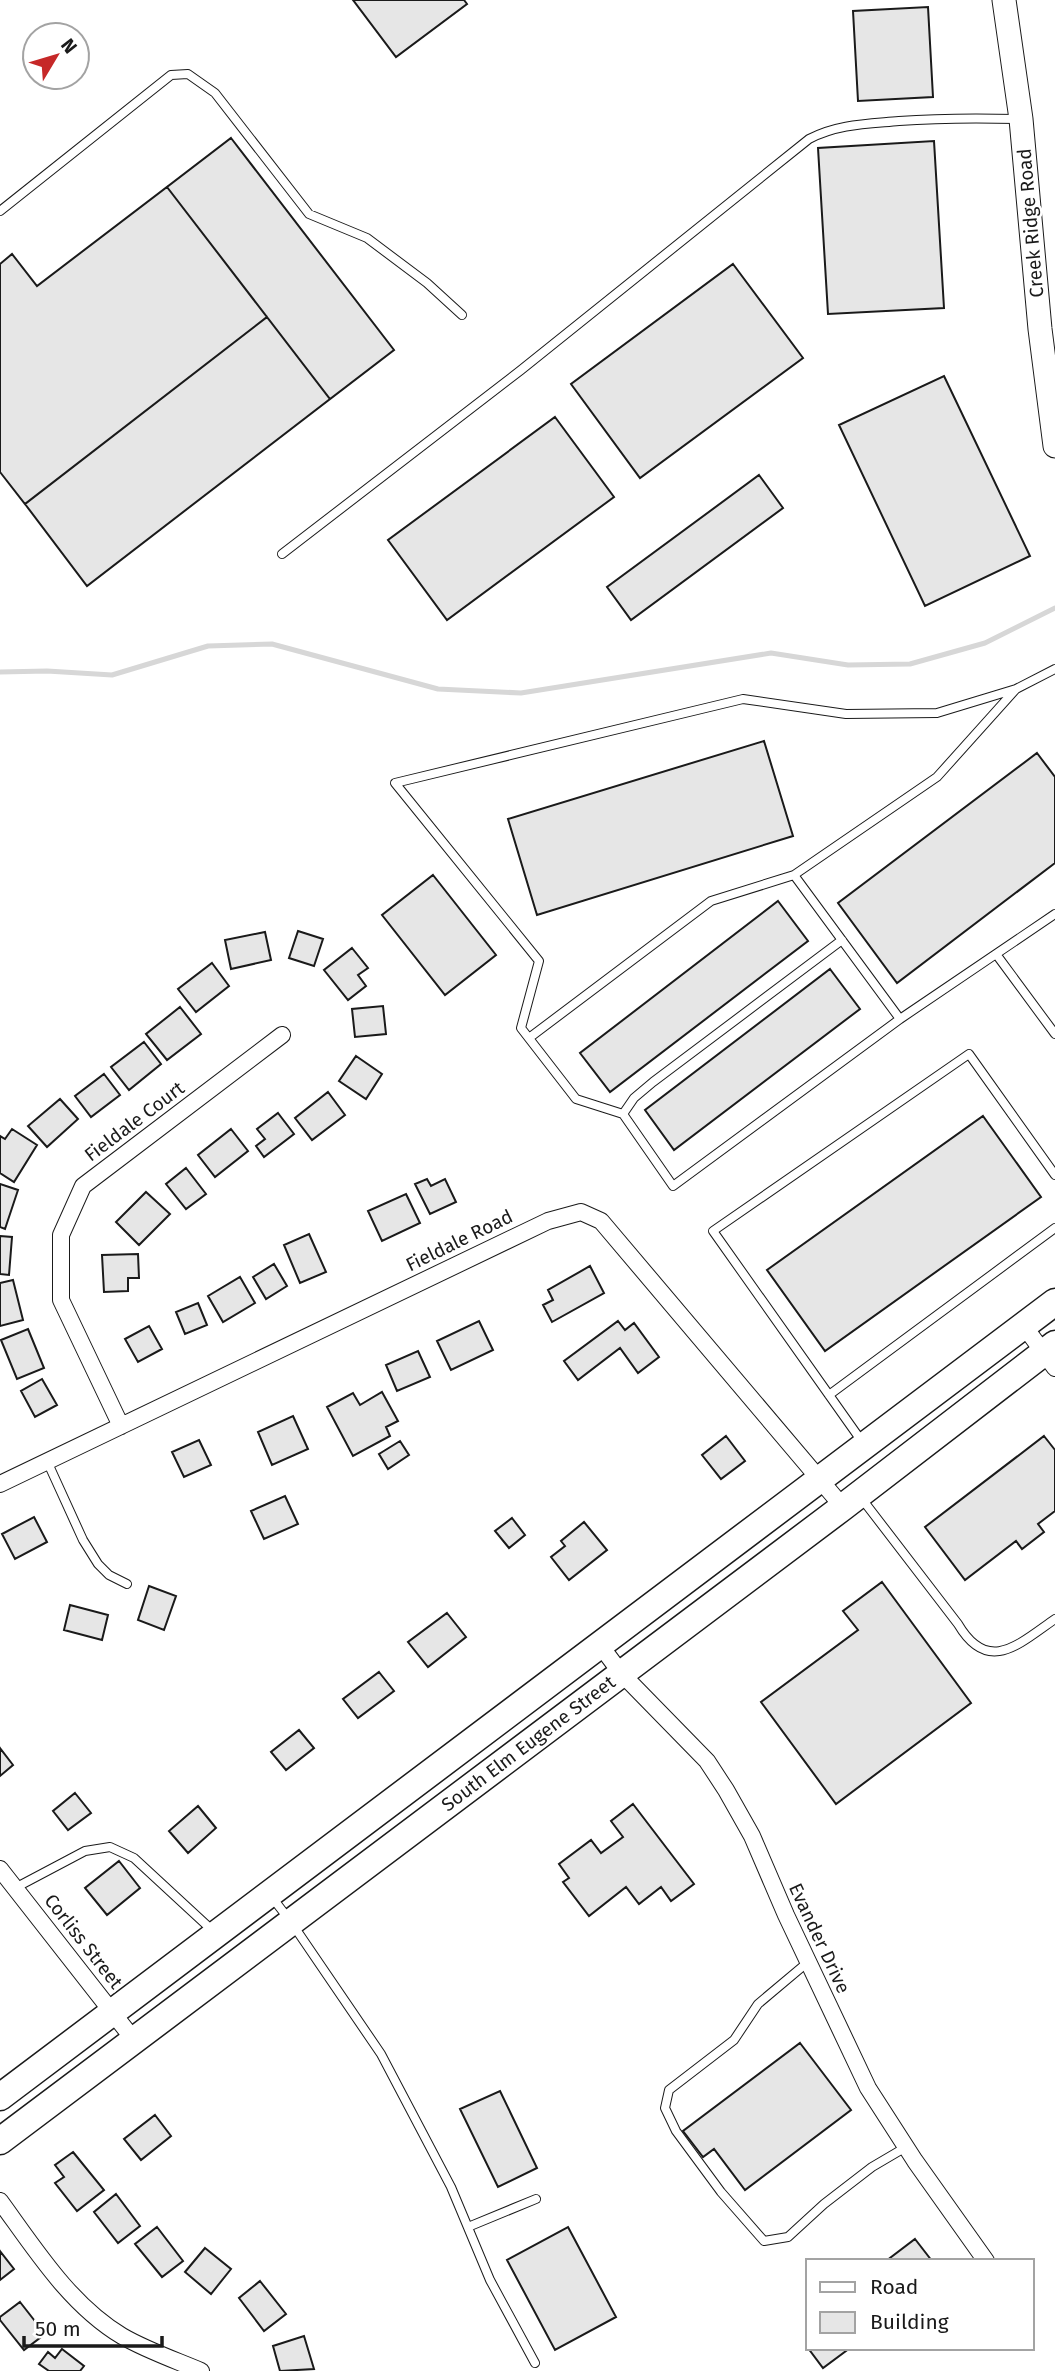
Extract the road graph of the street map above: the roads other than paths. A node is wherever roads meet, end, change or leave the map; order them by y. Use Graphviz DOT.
graph roads {
  1 [pos="1004,0"];
  2 [pos="1021,119"];
  3 [pos="0,211"];
  4 [pos="462,315"];
  5 [pos="1055,446"];
  6 [pos="282,554"];
  7 [pos="1055,669"];
  8 [pos="1016,689"];
  9 [pos="794,875"];
  10 [pos="1055,914"];
  11 [pos="842,940"];
  12 [pos="996,954"];
  13 [pos="900,1019"];
  14 [pos="1055,1034"];
  15 [pos="282,1035"];
  16 [pos="529,1038"];
  17 [pos="623,1114"];
  18 [pos="1055,1175"];
  19 [pos="1055,1228"];
  20 [pos="1055,1302"];
  21 [pos="1024,1326"];
  22 [pos="1051,1355"];
  23 [pos="830,1395"];
  24 [pos="121,1426"];
  25 [pos="865,1445"];
  26 [pos="47,1461"];
  27 [pos="819,1480"];
  28 [pos="0,1484"];
  29 [pos="851,1501"];
  30 [pos="127,1584"];
  31 [pos="1055,1619"];
  32 [pos="600,1645"];
  33 [pos="621,1673"];
  34 [pos="0,1869"];
  35 [pos="15,1888"];
  36 [pos="270,1894"];
  37 [pos="291,1922"];
  38 [pos="216,1934"];
  39 [pos="808,1962"];
  40 [pos="113,2012"];
  41 [pos="134,2040"];
  42 [pos="0,2097"];
  43 [pos="0,2141"];
  44 [pos="906,2147"];
  45 [pos="536,2199"];
  46 [pos="0,2201"];
  47 [pos="468,2227"];
  48 [pos="985,2259"];
  49 [pos="535,2363"];
  50 [pos="201,2371"];
  1 -- 2 [label="main road, Creek Ridge Road"];
  2 -- 5 [label="main road, Creek Ridge Road"];
  2 -- 6 [label="lane"];
  3 -- 4 [label="lane"];
  7 -- 8 [label="lane"];
  8 -- 9 [label="lane"];
  8 -- 16 [label="lane"];
  9 -- 11 [label="lane"];
  9 -- 16 [label="lane"];
  10 -- 12 [label="lane"];
  11 -- 13 [label="lane"];
  11 -- 17 [label="lane"];
  12 -- 13 [label="lane"];
  12 -- 14 [label="lane"];
  13 -- 17 [label="lane"];
  15 -- 24 [label="street, Fieldale Court"];
  16 -- 17 [label="lane"];
  18 -- 23 [label="lane"];
  19 -- 23 [label="lane"];
  20 -- 21 [label="main road, South Elm Eugene Street"];
  21 -- 22 [label="street"];
  21 -- 25 [label="main road, South Elm Eugene Street"];
  22 -- 29 [label="main road, South Elm Eugene Street"];
  23 -- 25 [label="lane"];
  24 -- 26 [label="street, Fieldale Road"];
  24 -- 27 [label="street, Fieldale Road"];
  25 -- 27 [label="main road, South Elm Eugene Street"];
  26 -- 28 [label="street, Fieldale Road"];
  26 -- 30 [label="lane"];
  27 -- 29 [label="street, Fieldale Road"];
  27 -- 32 [label="main road, South Elm Eugene Street"];
  29 -- 31 [label="lane"];
  29 -- 33 [label="main road, South Elm Eugene Street"];
  32 -- 33 [label="street, Evander Drive"];
  32 -- 36 [label="main road, South Elm Eugene Street"];
  33 -- 37 [label="main road, South Elm Eugene Street"];
  33 -- 39 [label="street, Evander Drive"];
  34 -- 35 [label="street, Corliss Street"];
  35 -- 38 [label="lane"];
  35 -- 40 [label="street, Corliss Street"];
  36 -- 37 [label="lane"];
  36 -- 38 [label="main road, South Elm Eugene Street"];
  37 -- 41 [label="main road, South Elm Eugene Street"];
  37 -- 47 [label="lane"];
  38 -- 40 [label="main road, South Elm Eugene Street"];
  39 -- 44 [label="street, Evander Drive"];
  39 -- 44 [label="lane"];
  40 -- 41 [label="street, Corliss Street"];
  40 -- 42 [label="main road, South Elm Eugene Street"];
  41 -- 43 [label="main road, South Elm Eugene Street"];
  44 -- 48 [label="street, Evander Drive"];
  45 -- 47 [label="lane"];
  46 -- 50 [label="street"];
  47 -- 49 [label="lane"];
}
